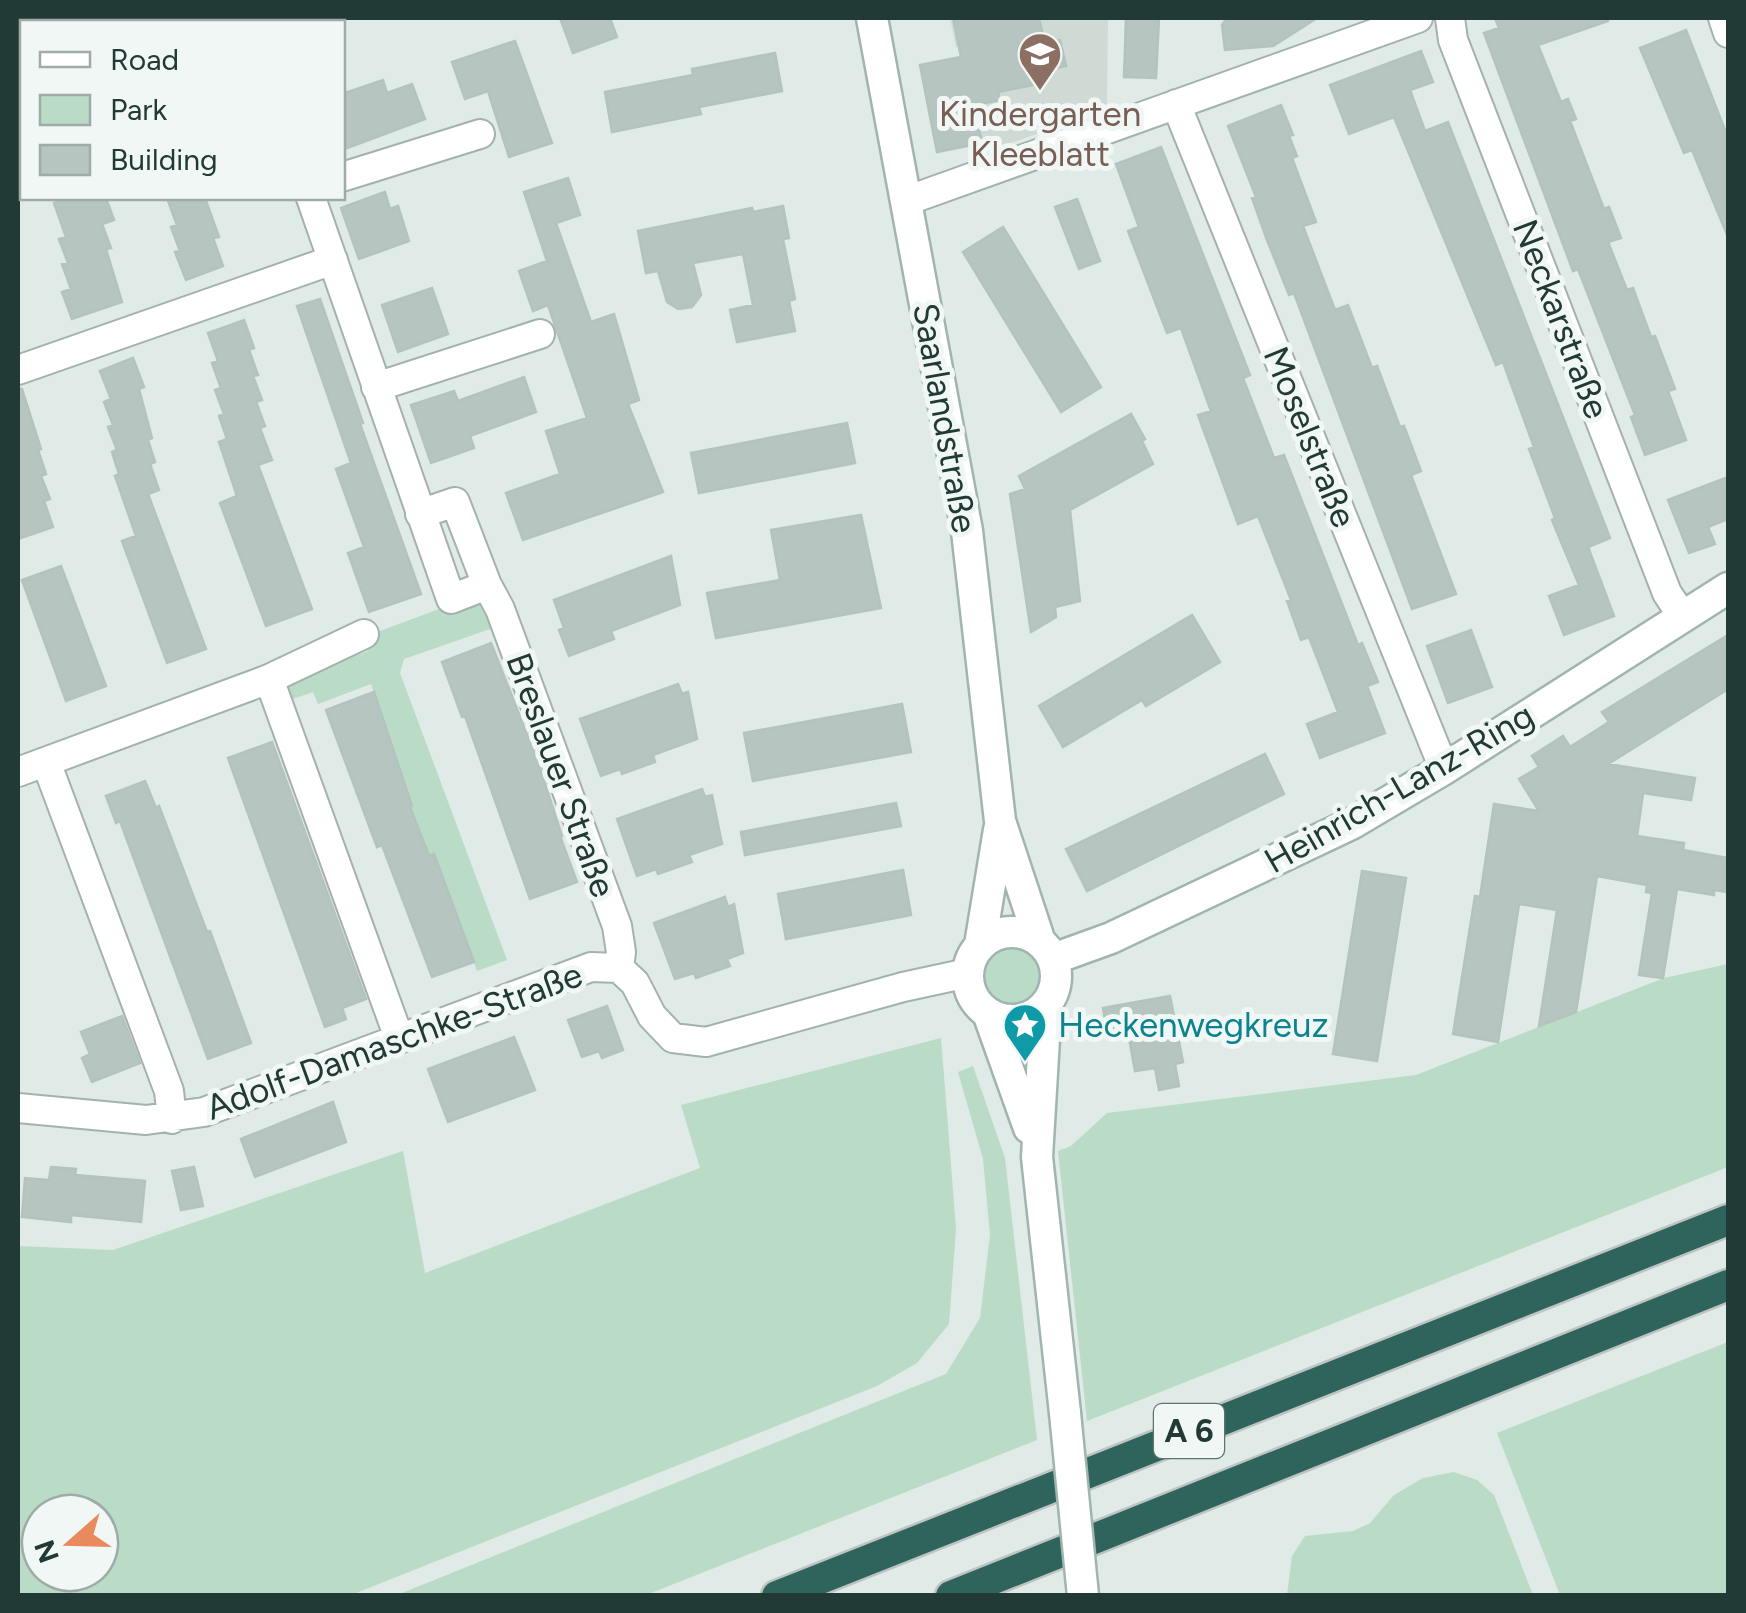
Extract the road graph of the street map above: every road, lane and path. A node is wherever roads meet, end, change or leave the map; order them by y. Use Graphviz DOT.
graph roads {
  1 [pos="872,18"];
  2 [pos="1418,18"];
  3 [pos="1450,18"];
  4 [pos="1723,18"];
  5 [pos="1728,33"];
  6 [pos="1176,104"];
  7 [pos="480,134"];
  8 [pos="345,176"];
  9 [pos="312,200"];
  10 [pos="906,201"];
  11 [pos="334,260"];
  12 [pos="540,334"];
  13 [pos="18,370"];
  14 [pos="376,387"];
  15 [pos="420,514"];
  16 [pos="487,585"];
  17 [pos="1728,588"];
  18 [pos="1683,617"];
  19 [pos="364,634"];
  20 [pos="269,679"];
  21 [pos="46,762"];
  22 [pos="1444,769"];
  23 [pos="18,772"];
  24 [pos="1000,820"];
  25 [pos="980,945"];
  26 [pos="1046,950"];
  27 [pos="619,968"];
  28 [pos="968,974"];
  29 [pos="1046,1005"];
  30 [pos="988,1014"];
  31 [pos="399,1038"];
  32 [pos="18,1108"];
  33 [pos="172,1119"];
  34 [pos="1037,1157"];
  35 [pos="1728,1220"];
  36 [pos="1728,1285"];
  37 [pos="778,1596"];
  38 [pos="950,1596"];
  39 [pos="1083,1596"];
  1 -- 10 [label="street, Saarlandstraße"];
  2 -- 6 [label="street"];
  3 -- 18 [label="street, Neckarstraße"];
  4 -- 5 [label="street"];
  6 -- 10 [label="street"];
  6 -- 22 [label="street, Moselstraße"];
  7 -- 8 [label="street"];
  9 -- 11 [label="street"];
  10 -- 24 [label="street, Saarlandstraße"];
  11 -- 13 [label="street"];
  11 -- 14 [label="street"];
  12 -- 14 [label="street"];
  14 -- 15 [label="street"];
  15 -- 16 [label="street, Breslauer Straße"];
  15 -- 16 [label="street"];
  16 -- 27 [label="street, Breslauer Straße"];
  17 -- 18 [label="street, Heinrich-Lanz-Ring"];
  18 -- 22 [label="street, Heinrich-Lanz-Ring"];
  19 -- 20 [label="street"];
  20 -- 21 [label="street"];
  20 -- 31 [label="street"];
  21 -- 23 [label="street"];
  21 -- 33 [label="street"];
  22 -- 26 [label="street, Heinrich-Lanz-Ring"];
  24 -- 25 [label="street, Saarlandstraße"];
  24 -- 26 [label="street, Saarlandstraße"];
  25 -- 26 [label="street"];
  25 -- 28 [label="street"];
  26 -- 29 [label="street"];
  27 -- 28 [label="street, Adolf-Damaschke-Straße"];
  27 -- 31 [label="street, Adolf-Damaschke-Straße"];
  28 -- 30 [label="street"];
  29 -- 30 [label="street"];
  29 -- 34 [label="street"];
  30 -- 34 [label="street"];
  31 -- 33 [label="street, Adolf-Damaschke-Straße"];
  32 -- 33 [label="street, Adolf-Damaschke-Straße"];
  34 -- 39 [label="street, bridge"];
  35 -- 37 [label="highway, A 6"];
  36 -- 38 [label="highway, A 6"];
}
